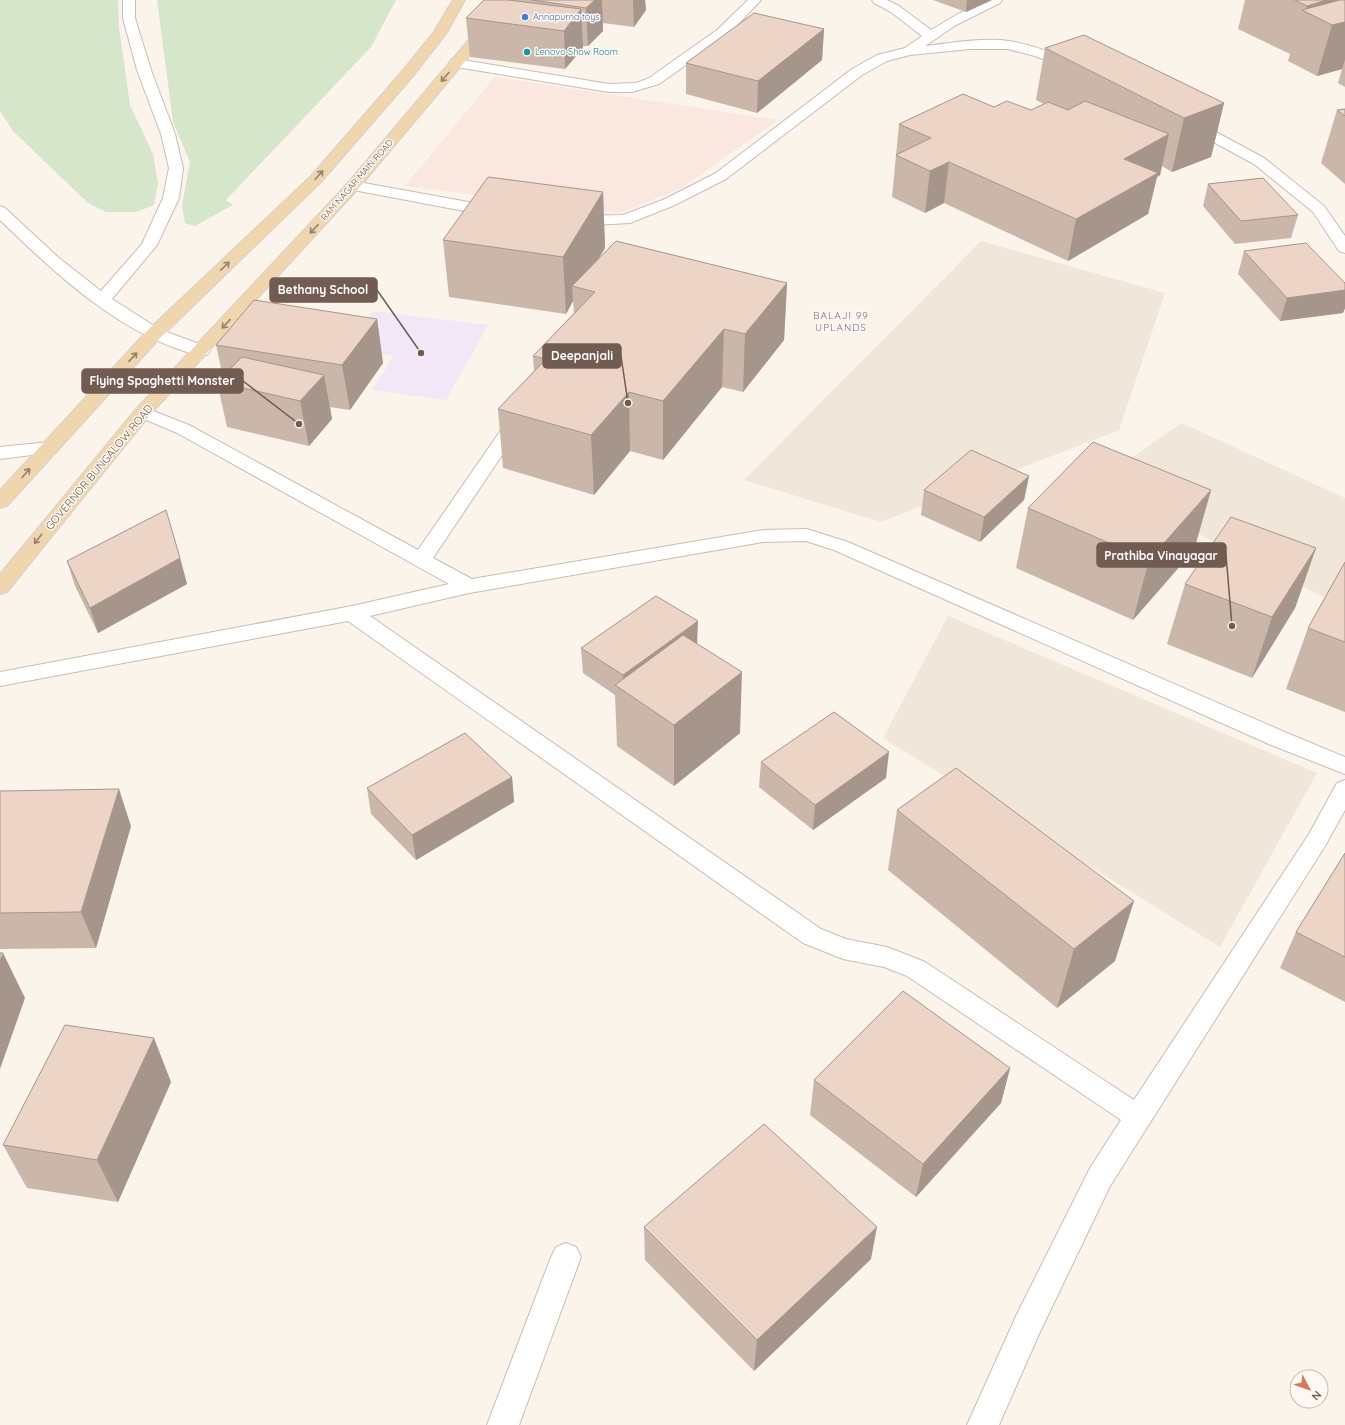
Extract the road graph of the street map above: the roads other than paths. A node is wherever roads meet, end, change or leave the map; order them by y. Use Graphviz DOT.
graph roads {
  1 [pos="129,0"];
  2 [pos="459,0"];
  3 [pos="500,0"];
  4 [pos="755,0"];
  5 [pos="878,0"];
  6 [pos="996,0"];
  7 [pos="929,35"];
  8 [pos="910,51"];
  9 [pos="456,63"];
  10 [pos="1086,72"];
  11 [pos="1176,115"];
  12 [pos="353,186"];
  13 [pos="0,212"];
  14 [pos="508,214"];
  15 [pos="560,220"];
  16 [pos="1345,248"];
  17 [pos="102,300"];
  18 [pos="154,334"];
  19 [pos="202,351"];
  20 [pos="528,403"];
  21 [pos="143,412"];
  22 [pos="49,448"];
  23 [pos="0,454"];
  24 [pos="2,498"];
  25 [pos="421,560"];
  26 [pos="469,586"];
  27 [pos="0,587"];
  28 [pos="352,613"];
  29 [pos="0,679"];
  30 [pos="1345,766"];
  31 [pos="1345,789"];
  32 [pos="1138,1117"];
  33 [pos="566,1257"];
  34 [pos="503,1425"];
  35 [pos="983,1425"];
  1 -- 17 [label="street"];
  18 -- 2 [label="main road, one-way"];
  3 -- 9 [label="main road, RAM NAGAR MAIN ROAD"];
  4 -- 9 [label="street"];
  5 -- 7 [label="street"];
  6 -- 7 [label="street"];
  7 -- 8 [label="street"];
  8 -- 10 [label="street"];
  8 -- 15 [label="street"];
  9 -- 12 [label="main road, RAM NAGAR MAIN ROAD, one-way"];
  11 -- 16 [label="street"];
  12 -- 14 [label="street"];
  12 -- 19 [label="main road, RAM NAGAR MAIN ROAD, one-way"];
  13 -- 17 [label="street"];
  17 -- 18 [label="street"];
  18 -- 19 [label="street"];
  22 -- 18 [label="main road, one-way"];
  19 -- 21 [label="main road, GOVERNOR BUNGALOW ROAD"];
  20 -- 25 [label="street"];
  21 -- 25 [label="street"];
  21 -- 27 [label="main road, GOVERNOR BUNGALOW ROAD, one-way"];
  22 -- 23 [label="street"];
  24 -- 22 [label="main road, one-way"];
  25 -- 26 [label="street"];
  26 -- 28 [label="street"];
  26 -- 30 [label="street"];
  28 -- 29 [label="street"];
  28 -- 32 [label="street"];
  31 -- 32 [label="street"];
  32 -- 35 [label="street"];
  33 -- 34 [label="street"];
}
